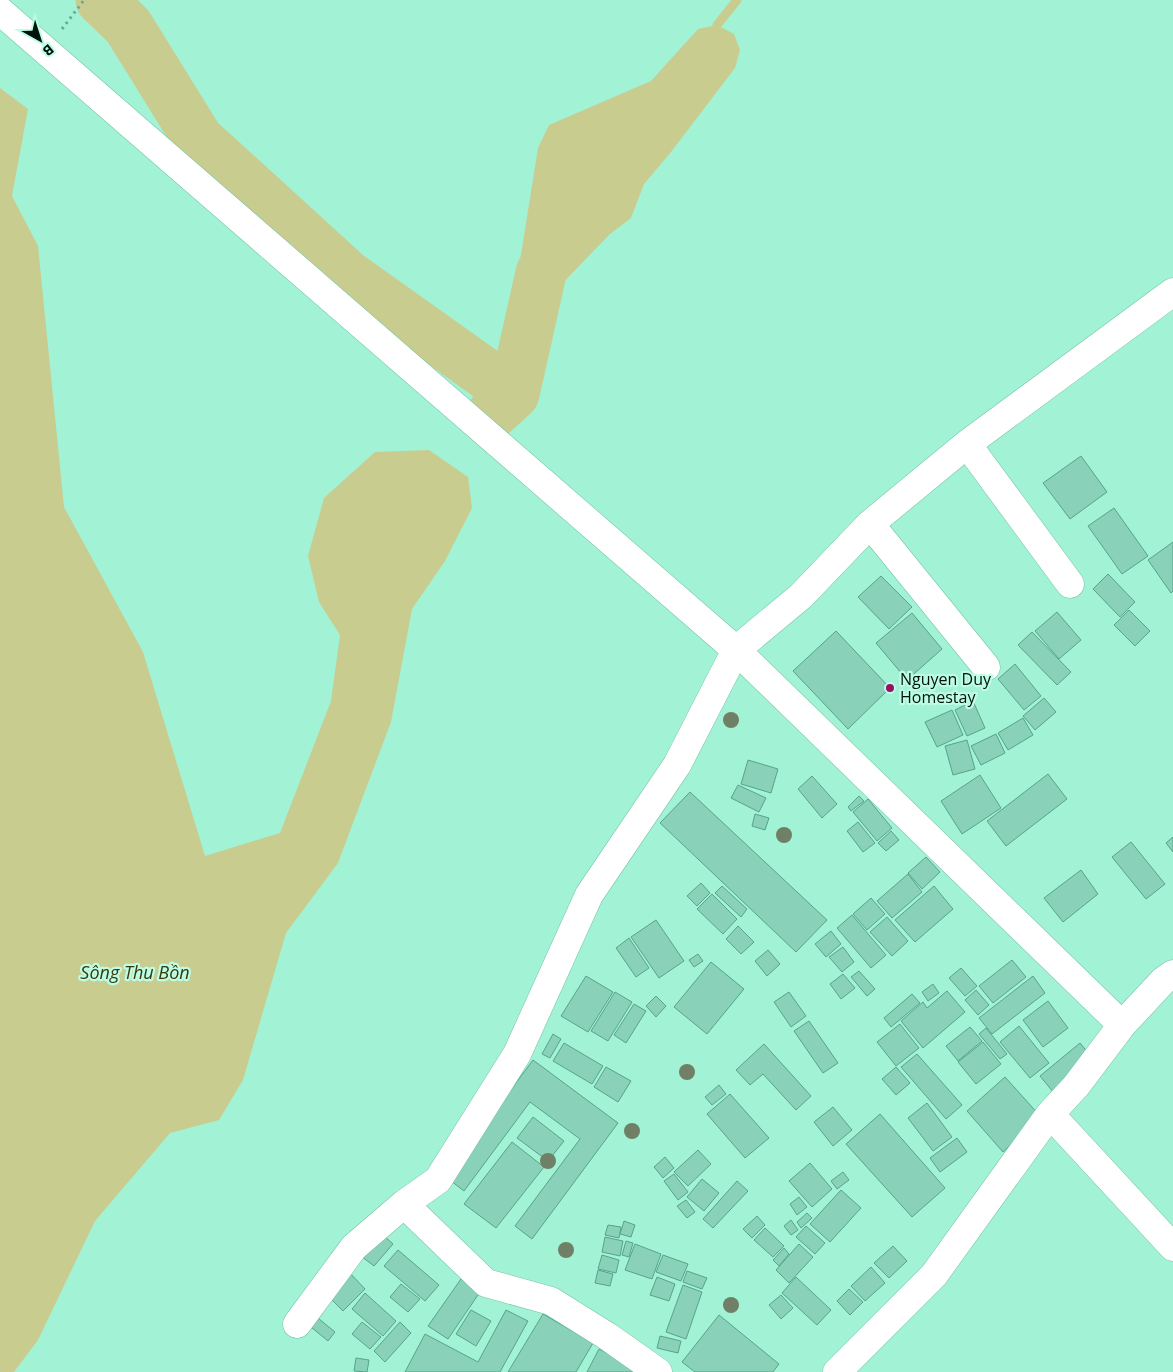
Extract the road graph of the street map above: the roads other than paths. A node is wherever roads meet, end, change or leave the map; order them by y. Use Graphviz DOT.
graph roads {
  1 [pos="0,11"];
  2 [pos="1173,292"];
  3 [pos="967,444"];
  4 [pos="870,524"];
  5 [pos="1070,584"];
  6 [pos="736,650"];
  7 [pos="986,667"];
  8 [pos="1170,982"];
  9 [pos="1122,1025"];
  10 [pos="1050,1114"];
  11 [pos="404,1204"];
  12 [pos="1173,1246"];
  13 [pos="298,1324"];
  14 [pos="658,1372"];
  15 [pos="837,1372"];
  1 -- 6 [label="street"];
  2 -- 3 [label="street"];
  3 -- 4 [label="street"];
  3 -- 5 [label="street"];
  4 -- 6 [label="street"];
  4 -- 7 [label="street"];
  6 -- 9 [label="street"];
  6 -- 11 [label="street"];
  8 -- 9 [label="street"];
  9 -- 10 [label="street"];
  10 -- 12 [label="street"];
  10 -- 15 [label="street"];
  11 -- 13 [label="street"];
  11 -- 14 [label="street"];
}
